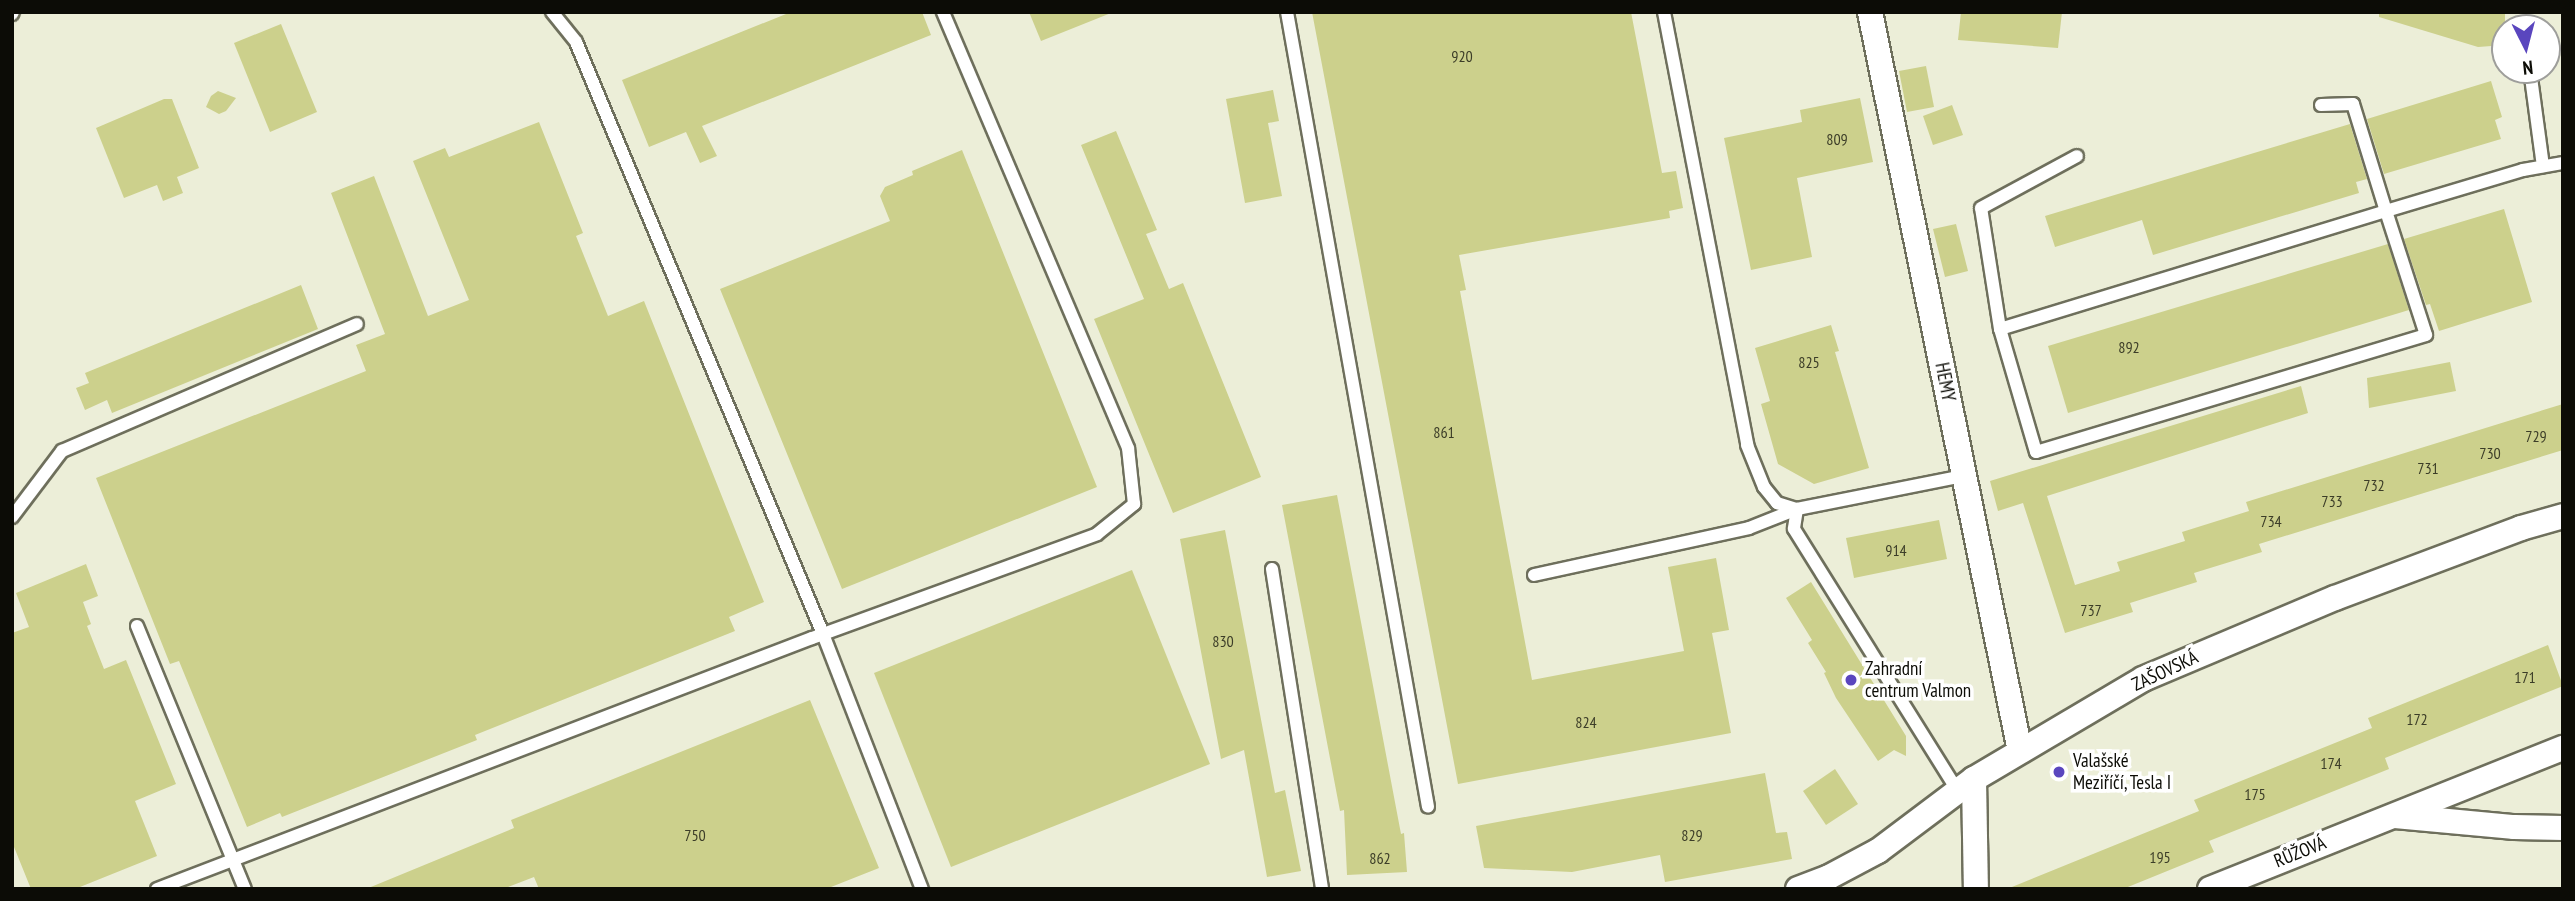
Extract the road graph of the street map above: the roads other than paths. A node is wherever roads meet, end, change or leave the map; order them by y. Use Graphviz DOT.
graph roads {
  1 [pos="552,12"];
  2 [pos="943,12"];
  3 [pos="1287,12"];
  4 [pos="1664,12"];
  5 [pos="1870,12"];
  6 [pos="2532,84"];
  7 [pos="2321,105"];
  8 [pos="2077,156"];
  9 [pos="2563,163"];
  10 [pos="2543,166"];
  11 [pos="2386,211"];
  12 [pos="357,324"];
  13 [pos="2000,330"];
  14 [pos="1964,476"];
  15 [pos="1797,509"];
  16 [pos="2563,516"];
  17 [pos="12,517"];
  18 [pos="1272,569"];
  19 [pos="1534,575"];
  20 [pos="136,626"];
  21 [pos="822,634"];
  22 [pos="2563,748"];
  23 [pos="2020,751"];
  24 [pos="1966,785"];
  25 [pos="1428,807"];
  26 [pos="2390,816"];
  27 [pos="2563,828"];
  28 [pos="232,859"];
  29 [pos="157,889"];
  30 [pos="245,889"];
  31 [pos="922,889"];
  32 [pos="1322,889"];
  33 [pos="1798,889"];
  34 [pos="1976,889"];
  35 [pos="2210,889"];
  1 -- 21 [label="lane"];
  2 -- 21 [label="lane"];
  3 -- 25 [label="lane"];
  4 -- 15 [label="lane"];
  5 -- 14 [label="street, HEMY"];
  6 -- 10 [label="lane"];
  7 -- 11 [label="lane"];
  8 -- 13 [label="lane"];
  9 -- 10 [label="lane"];
  10 -- 11 [label="lane"];
  11 -- 13 [label="lane"];
  11 -- 13 [label="lane"];
  12 -- 17 [label="lane"];
  14 -- 15 [label="lane"];
  14 -- 23 [label="street, HEMY"];
  15 -- 19 [label="lane"];
  15 -- 24 [label="lane"];
  16 -- 23 [label="street, ZAŠOVSKÁ"];
  18 -- 32 [label="lane"];
  20 -- 28 [label="lane"];
  21 -- 28 [label="lane"];
  21 -- 31 [label="lane"];
  22 -- 26 [label="street, RŮŽOVÁ"];
  23 -- 24 [label="street, ZAŠOVSKÁ"];
  24 -- 33 [label="street, ZAŠOVSKÁ"];
  24 -- 34 [label="street"];
  26 -- 27 [label="street, RŮŽOVÁ"];
  26 -- 35 [label="street, RŮŽOVÁ"];
  28 -- 29 [label="lane"];
  28 -- 30 [label="lane"];
}
